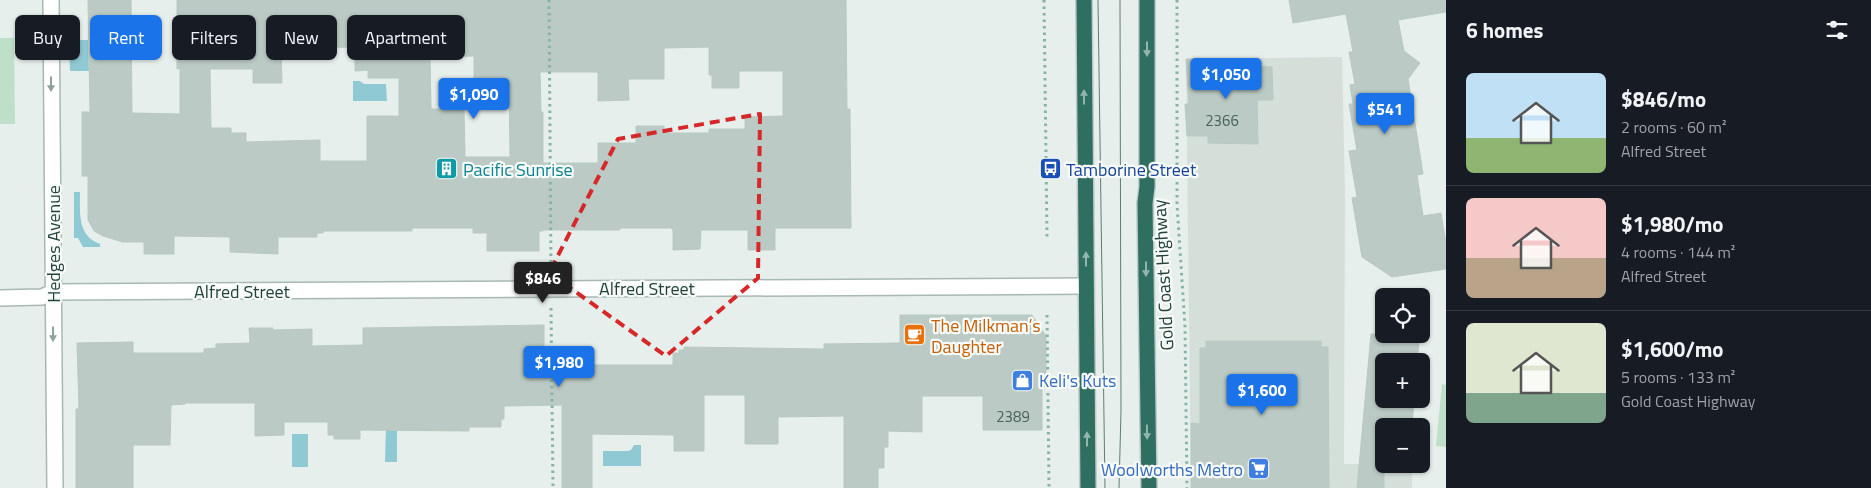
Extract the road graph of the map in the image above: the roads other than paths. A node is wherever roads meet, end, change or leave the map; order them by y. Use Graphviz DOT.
graph roads {
  1 [pos="51,0"];
  2 [pos="1084,0"];
  3 [pos="1147,0"];
  4 [pos="1086,286"];
  5 [pos="53,292"];
  6 [pos="0,298"];
  7 [pos="54,488"];
  8 [pos="1088,488"];
  9 [pos="1148,488"];
  1 -- 5 [label="street, Hedges Avenue, one-way"];
  4 -- 2 [label="highway, one-way"];
  3 -- 9 [label="highway, Gold Coast Highway, one-way"];
  4 -- 5 [label="street, Alfred Street"];
  8 -- 4 [label="highway, one-way"];
  5 -- 6 [label="street, Alfred Street"];
  5 -- 7 [label="street, Hedges Avenue, one-way"];
}
